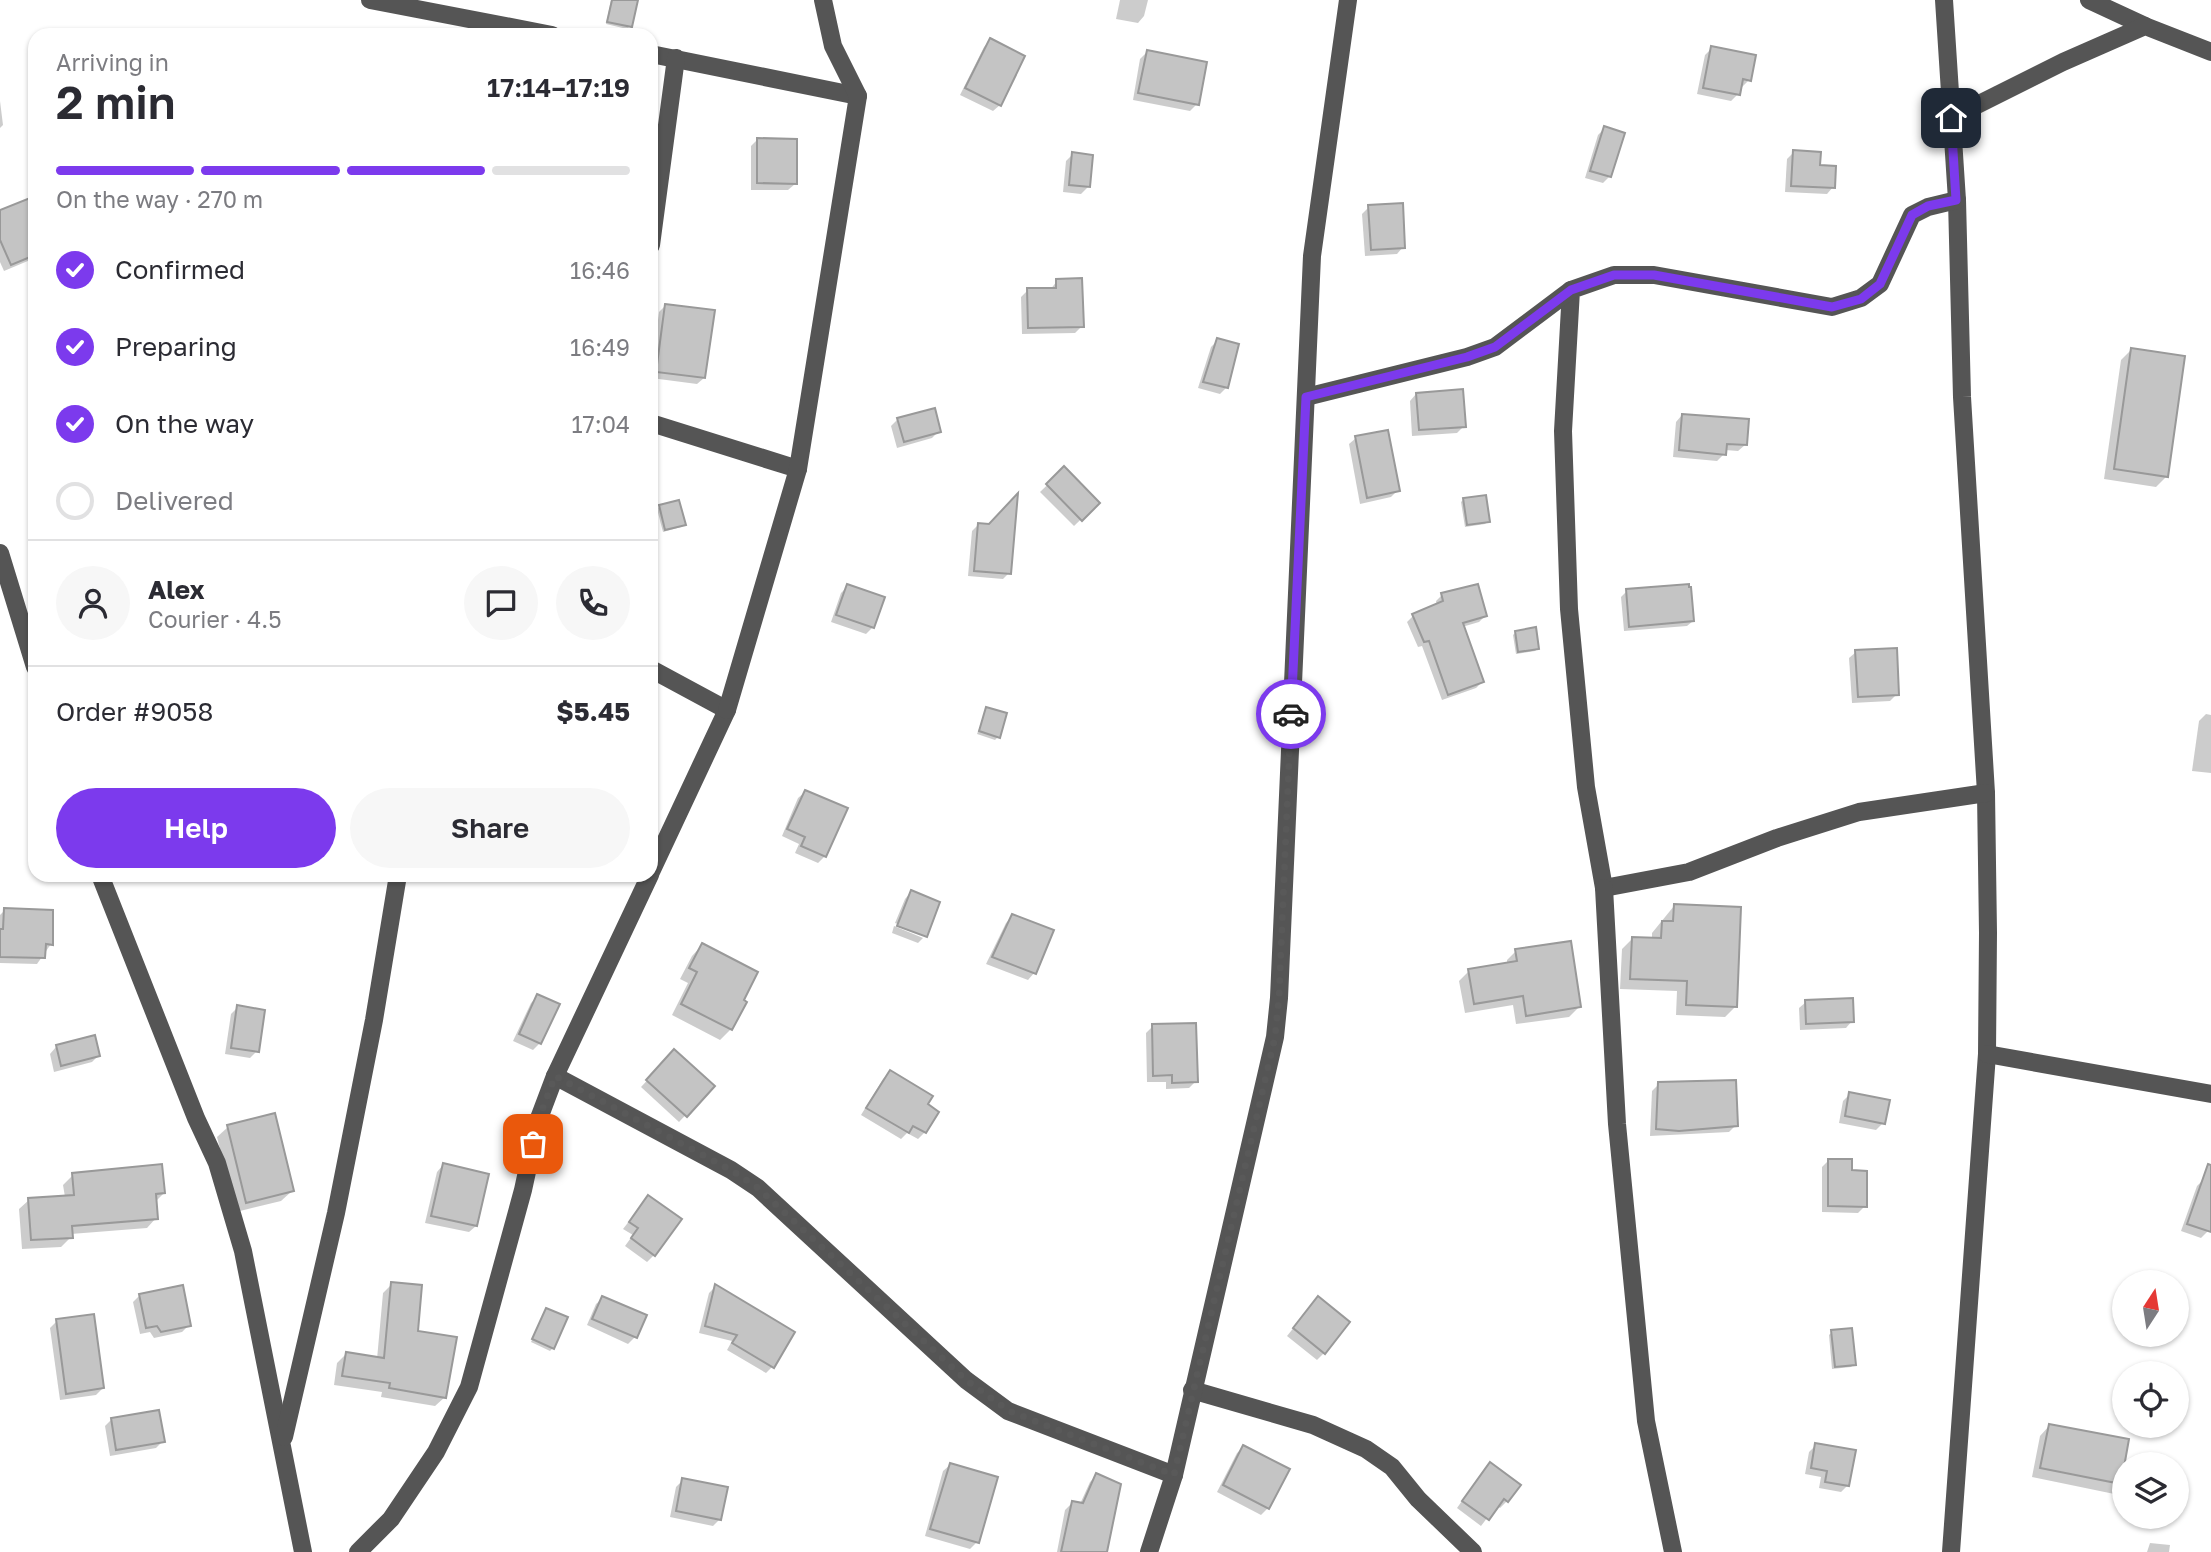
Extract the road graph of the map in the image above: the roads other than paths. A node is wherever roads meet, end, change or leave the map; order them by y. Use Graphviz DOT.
graph roads {
  1 [pos="370,0"];
  2 [pos="823,0"];
  3 [pos="1348,0"];
  4 [pos="1944,0"];
  5 [pos="2090,0"];
  6 [pos="2145,26"];
  7 [pos="516,28"];
  8 [pos="2211,52"];
  9 [pos="658,55"];
  10 [pos="676,58"];
  11 [pos="858,96"];
  12 [pos="1951,118"];
  13 [pos="658,193"];
  14 [pos="1956,200"];
  15 [pos="1571,290"];
  16 [pos="1306,397"];
  17 [pos="658,425"];
  18 [pos="798,469"];
  19 [pos="0,553"];
  20 [pos="28,644"];
  21 [pos="658,673"];
  22 [pos="727,710"];
  23 [pos="1986,793"];
  24 [pos="658,856"];
  25 [pos="103,882"];
  26 [pos="397,882"];
  27 [pos="646,882"];
  28 [pos="1604,888"];
  29 [pos="1986,1054"];
  30 [pos="555,1076"];
  31 [pos="2211,1094"];
  32 [pos="1192,1390"];
  33 [pos="283,1444"];
  34 [pos="1174,1475"];
  35 [pos="303,1552"];
  36 [pos="358,1552"];
  37 [pos="1149,1552"];
  38 [pos="1473,1552"];
  39 [pos="1673,1552"];
  40 [pos="1951,1552"];
  1 -- 7 [label="street"];
  2 -- 11 [label="street"];
  3 -- 16 [label="street"];
  4 -- 12 [label="street"];
  5 -- 6 [label="street"];
  6 -- 8 [label="street"];
  6 -- 12 [label="street"];
  9 -- 10 [label="street"];
  10 -- 11 [label="street"];
  10 -- 13 [label="street"];
  11 -- 18 [label="street"];
  12 -- 14 [label="street"];
  14 -- 15 [label="street"];
  14 -- 23 [label="street"];
  15 -- 16 [label="street"];
  15 -- 28 [label="street"];
  16 -- 32 [label="street"];
  17 -- 18 [label="street"];
  18 -- 22 [label="street"];
  19 -- 20 [label="street"];
  21 -- 22 [label="street"];
  22 -- 24 [label="street"];
  23 -- 28 [label="street"];
  23 -- 29 [label="street"];
  25 -- 33 [label="street"];
  26 -- 33 [label="street"];
  27 -- 30 [label="street"];
  28 -- 39 [label="street"];
  29 -- 31 [label="street"];
  29 -- 40 [label="street"];
  30 -- 34 [label="street"];
  30 -- 36 [label="street"];
  32 -- 34 [label="street"];
  32 -- 38 [label="street"];
  33 -- 35 [label="street"];
  34 -- 37 [label="street"];
}
